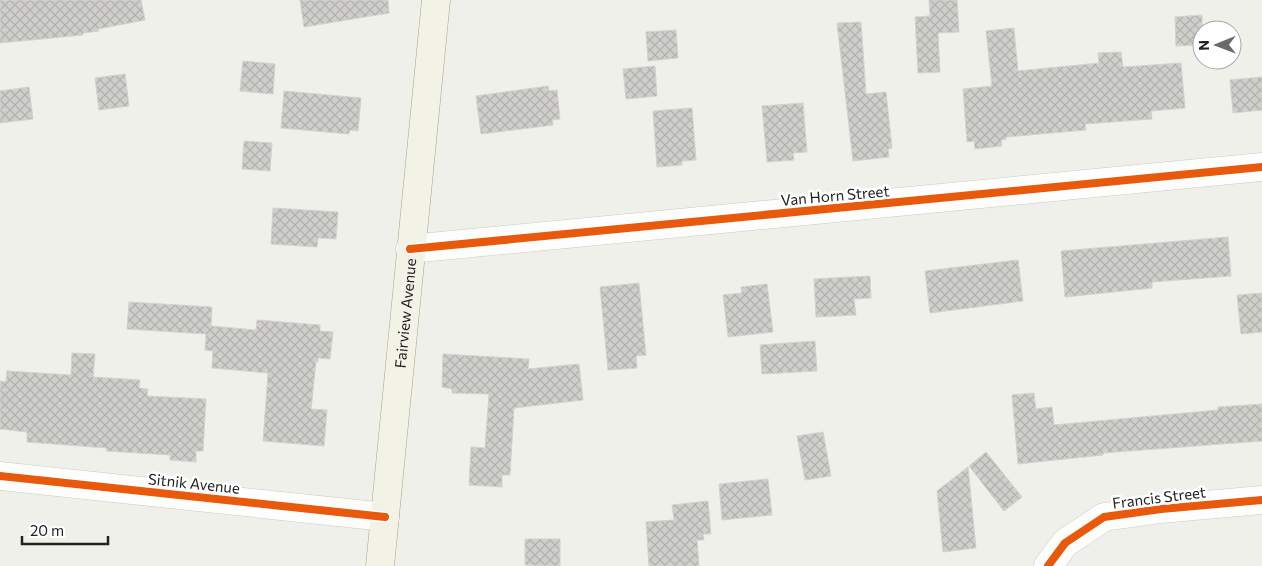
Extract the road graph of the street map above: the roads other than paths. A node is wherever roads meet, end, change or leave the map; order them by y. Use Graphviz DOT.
graph roads {
  1 [pos="436,0"];
  2 [pos="1262,167"];
  3 [pos="410,249"];
  4 [pos="0,476"];
  5 [pos="1262,500"];
  6 [pos="384,517"];
  7 [pos="380,566"];
  8 [pos="1048,566"];
  1 -- 3 [label="main road, Fairview Avenue"];
  2 -- 3 [label="street, Van Horn Street"];
  3 -- 6 [label="main road, Fairview Avenue"];
  4 -- 6 [label="street, Sitnik Avenue"];
  5 -- 8 [label="street, Francis Street"];
  6 -- 7 [label="main road, Fairview Avenue"];
}
